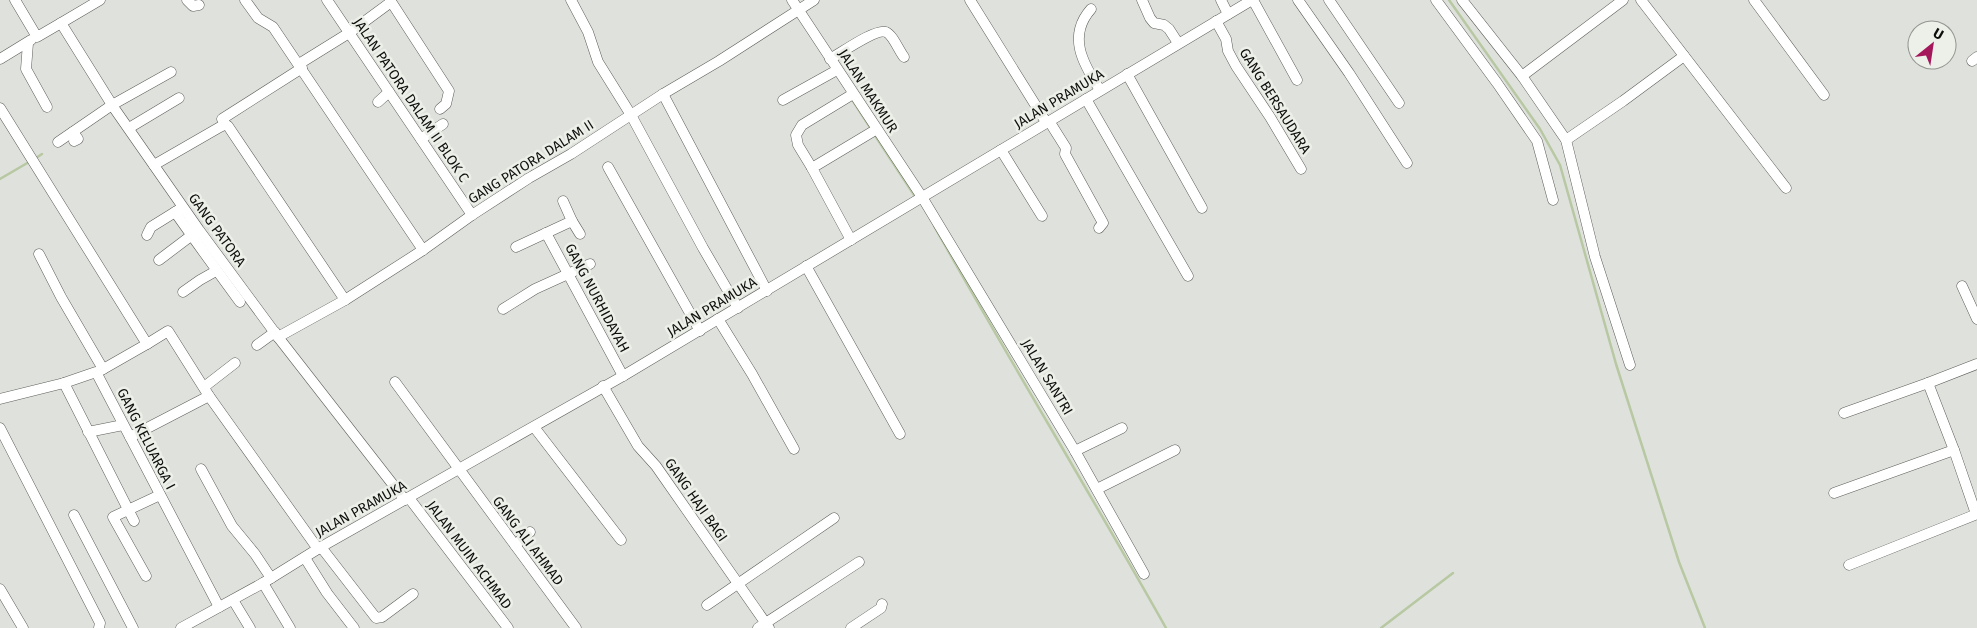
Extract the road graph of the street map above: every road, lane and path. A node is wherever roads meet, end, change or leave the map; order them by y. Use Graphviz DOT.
graph roads {
  1 [pos="15,0"];
  2 [pos="100,0"];
  3 [pos="187,0"];
  4 [pos="245,0"];
  5 [pos="327,0"];
  6 [pos="571,0"];
  7 [pos="792,0"];
  8 [pos="814,0"];
  9 [pos="970,0"];
  10 [pos="1142,0"];
  11 [pos="1221,0"];
  12 [pos="1252,0"];
  13 [pos="1298,0"];
  14 [pos="1329,0"];
  15 [pos="1436,0"];
  16 [pos="1462,0"];
  17 [pos="1623,0"];
  18 [pos="1641,0"];
  19 [pos="1754,0"];
  20 [pos="391,1"];
  21 [pos="199,5"];
  22 [pos="1091,9"];
  23 [pos="795,12"];
  24 [pos="1228,14"];
  25 [pos="1216,21"];
  26 [pos="61,23"];
  27 [pos="349,33"];
  28 [pos="37,36"];
  29 [pos="28,43"];
  30 [pos="1178,43"];
  31 [pos="1684,56"];
  32 [pos="904,57"];
  33 [pos="0,59"];
  34 [pos="830,59"];
  35 [pos="301,66"];
  36 [pos="834,71"];
  37 [pos="171,72"];
  38 [pos="1127,74"];
  39 [pos="1522,76"];
  40 [pos="1298,80"];
  41 [pos="1100,90"];
  42 [pos="389,92"];
  43 [pos="663,94"];
  44 [pos="1824,94"];
  45 [pos="850,95"];
  46 [pos="179,98"];
  47 [pos="1086,99"];
  48 [pos="783,100"];
  49 [pos="378,102"];
  50 [pos="1399,103"];
  51 [pos="47,107"];
  52 [pos="0,108"];
  53 [pos="440,109"];
  54 [pos="114,111"];
  55 [pos="631,115"];
  56 [pos="1048,122"];
  57 [pos="443,124"];
  58 [pos="226,125"];
  59 [pos="129,128"];
  60 [pos="874,131"];
  61 [pos="421,139"];
  62 [pos="1566,140"];
  63 [pos="58,142"];
  64 [pos="1001,150"];
  65 [pos="1407,163"];
  66 [pos="154,165"];
  67 [pos="608,167"];
  68 [pos="812,168"];
  69 [pos="1301,169"];
  70 [pos="1786,188"];
  71 [pos="922,197"];
  72 [pos="1553,200"];
  73 [pos="563,201"];
  74 [pos="1202,208"];
  75 [pos="179,210"];
  76 [pos="472,215"];
  77 [pos="1042,216"];
  78 [pos="572,221"];
  79 [pos="1099,228"];
  80 [pos="195,233"];
  81 [pos="546,233"];
  82 [pos="580,234"];
  83 [pos="147,235"];
  84 [pos="851,240"];
  85 [pos="516,247"];
  86 [pos="423,250"];
  87 [pos="39,254"];
  88 [pos="159,260"];
  89 [pos="590,264"];
  90 [pos="217,266"];
  91 [pos="806,266"];
  92 [pos="568,274"];
  93 [pos="1188,276"];
  94 [pos="229,279"];
  95 [pos="1962,286"];
  96 [pos="767,291"];
  97 [pos="184,292"];
  98 [pos="345,300"];
  99 [pos="240,302"];
  100 [pos="738,308"];
  101 [pos="503,309"];
  102 [pos="1977,318"];
  103 [pos="718,319"];
  104 [pos="700,331"];
  105 [pos="276,334"];
  106 [pos="147,344"];
  107 [pos="257,345"];
  108 [pos="236,363"];
  109 [pos="1977,364"];
  110 [pos="1630,365"];
  111 [pos="100,371"];
  112 [pos="623,376"];
  113 [pos="395,382"];
  114 [pos="64,383"];
  115 [pos="1928,384"];
  116 [pos="603,386"];
  117 [pos="207,392"];
  118 [pos="0,399"];
  119 [pos="1844,413"];
  120 [pos="123,425"];
  121 [pos="534,427"];
  122 [pos="0,428"];
  123 [pos="1122,428"];
  124 [pos="88,432"];
  125 [pos="900,434"];
  126 [pos="130,437"];
  127 [pos="794,449"];
  128 [pos="1175,450"];
  129 [pos="1954,450"];
  130 [pos="1075,451"];
  131 [pos="202,469"];
  132 [pos="458,470"];
  133 [pos="1097,489"];
  134 [pos="1834,493"];
  135 [pos="160,495"];
  136 [pos="407,499"];
  137 [pos="128,509"];
  138 [pos="1977,514"];
  139 [pos="74,516"];
  140 [pos="834,518"];
  141 [pos="134,522"];
  142 [pos="530,532"];
  143 [pos="621,540"];
  144 [pos="515,545"];
  145 [pos="320,548"];
  146 [pos="305,558"];
  147 [pos="858,562"];
  148 [pos="1849,565"];
  149 [pos="1144,574"];
  150 [pos="146,576"];
  151 [pos="267,581"];
  152 [pos="738,583"];
  153 [pos="0,588"];
  154 [pos="413,594"];
  155 [pos="232,600"];
  156 [pos="882,604"];
  157 [pos="707,605"];
  158 [pos="219,607"];
  159 [pos="764,626"];
  160 [pos="22,628"];
  161 [pos="99,628"];
  162 [pos="133,628"];
  163 [pos="181,628"];
  164 [pos="250,628"];
  165 [pos="290,628"];
  166 [pos="354,628"];
  167 [pos="508,628"];
  168 [pos="576,628"];
  169 [pos="851,628"];
  1 -- 28 [label="street"];
  2 -- 26 [label="street"];
  3 -- 21 [label="street"];
  4 -- 35 [label="street"];
  5 -- 27 [label="street, JALAN PATORA DALAM II BLOK C"];
  6 -- 55 [label="street"];
  7 -- 23 [label="street, JALAN MAKMUR"];
  8 -- 23 [label="street, GANG PATORA DALAM II"];
  9 -- 56 [label="street"];
  10 -- 30 [label="street"];
  11 -- 24 [label="street"];
  12 -- 24 [label="street, JALAN PRAMUKA"];
  12 -- 40 [label="street"];
  13 -- 65 [label="street"];
  14 -- 50 [label="street"];
  15 -- 72 [label="street"];
  16 -- 39 [label="street"];
  17 -- 39 [label="street"];
  18 -- 31 [label="street"];
  19 -- 44 [label="street"];
  20 -- 27 [label="street"];
  20 -- 53 [label="street"];
  22 -- 41 [label="street"];
  23 -- 34 [label="street, JALAN MAKMUR"];
  23 -- 43 [label="street, GANG PATORA DALAM II"];
  24 -- 25 [label="street, JALAN PRAMUKA"];
  25 -- 30 [label="street, JALAN PRAMUKA"];
  25 -- 69 [label="street, GANG BERSAUDARA"];
  26 -- 28 [label="street"];
  26 -- 54 [label="street, GANG PATORA"];
  27 -- 35 [label="street"];
  27 -- 42 [label="street, JALAN PATORA DALAM II BLOK C"];
  28 -- 29 [label="street"];
  29 -- 33 [label="street"];
  29 -- 51 [label="street"];
  30 -- 38 [label="street, JALAN PRAMUKA"];
  31 -- 62 [label="street"];
  31 -- 70 [label="street"];
  32 -- 34 [label="street"];
  34 -- 36 [label="street, JALAN MAKMUR"];
  35 -- 58 [label="street"];
  35 -- 86 [label="street"];
  36 -- 45 [label="street, JALAN MAKMUR"];
  36 -- 48 [label="street"];
  37 -- 54 [label="street"];
  38 -- 41 [label="street, JALAN PRAMUKA"];
  38 -- 74 [label="street"];
  39 -- 62 [label="street"];
  41 -- 47 [label="street, JALAN PRAMUKA"];
  42 -- 49 [label="street"];
  42 -- 61 [label="street, JALAN PATORA DALAM II BLOK C"];
  43 -- 55 [label="street, GANG PATORA DALAM II"];
  43 -- 96 [label="street"];
  45 -- 60 [label="street, JALAN MAKMUR"];
  45 -- 68 [label="street"];
  46 -- 59 [label="street"];
  47 -- 56 [label="street, JALAN PRAMUKA"];
  47 -- 93 [label="street"];
  52 -- 106 [label="street"];
  54 -- 59 [label="street, GANG PATORA"];
  54 -- 63 [label="street"];
  55 -- 76 [label="street, GANG PATORA DALAM II"];
  55 -- 100 [label="street"];
  56 -- 64 [label="street, JALAN PRAMUKA"];
  56 -- 79 [label="street"];
  57 -- 61 [label="street"];
  58 -- 66 [label="street"];
  58 -- 98 [label="street"];
  59 -- 66 [label="street, GANG PATORA"];
  60 -- 68 [label="street"];
  60 -- 71 [label="street, JALAN MAKMUR"];
  61 -- 76 [label="street, JALAN PATORA DALAM II BLOK C"];
  62 -- 110 [label="street"];
  64 -- 71 [label="street, JALAN PRAMUKA"];
  64 -- 77 [label="street"];
  66 -- 75 [label="street, GANG PATORA"];
  67 -- 104 [label="street"];
  68 -- 84 [label="street"];
  71 -- 84 [label="street, JALAN PRAMUKA"];
  71 -- 130 [label="street, JALAN SANTRI"];
  73 -- 78 [label="street"];
  75 -- 80 [label="street, GANG PATORA"];
  75 -- 83 [label="street"];
  76 -- 86 [label="street, GANG PATORA DALAM II"];
  78 -- 81 [label="street"];
  78 -- 82 [label="street"];
  80 -- 88 [label="street"];
  80 -- 90 [label="street, GANG PATORA"];
  81 -- 85 [label="street"];
  81 -- 92 [label="street, GANG NURHIDAYAH"];
  84 -- 91 [label="street, JALAN PRAMUKA"];
  86 -- 98 [label="street, GANG PATORA DALAM II"];
  87 -- 111 [label="street, GANG KELUARGA I"];
  89 -- 92 [label="street"];
  90 -- 94 [label="street, GANG PATORA"];
  90 -- 97 [label="street"];
  91 -- 96 [label="street, JALAN PRAMUKA"];
  91 -- 125 [label="street"];
  92 -- 101 [label="street"];
  92 -- 112 [label="street, GANG NURHIDAYAH"];
  94 -- 99 [label="street"];
  94 -- 105 [label="street, GANG PATORA"];
  95 -- 102 [label="street"];
  96 -- 100 [label="street, JALAN PRAMUKA"];
  98 -- 105 [label="street, GANG PATORA DALAM II"];
  100 -- 103 [label="street, JALAN PRAMUKA"];
  103 -- 104 [label="street, JALAN PRAMUKA"];
  103 -- 127 [label="street"];
  104 -- 112 [label="street, JALAN PRAMUKA"];
  105 -- 107 [label="street, GANG PATORA DALAM II"];
  105 -- 136 [label="street, GANG PATORA"];
  106 -- 111 [label="street"];
  106 -- 117 [label="street"];
  108 -- 117 [label="street"];
  109 -- 115 [label="street"];
  111 -- 114 [label="street"];
  111 -- 120 [label="street, GANG KELUARGA I"];
  112 -- 116 [label="street, JALAN PRAMUKA"];
  113 -- 132 [label="street, GANG ALI AHMAD"];
  114 -- 118 [label="street"];
  114 -- 124 [label="street"];
  115 -- 119 [label="street"];
  115 -- 129 [label="street"];
  116 -- 121 [label="street, JALAN PRAMUKA"];
  116 -- 152 [label="street, GANG HAJI BAGI"];
  117 -- 126 [label="street"];
  117 -- 145 [label="street"];
  120 -- 124 [label="street"];
  120 -- 126 [label="street, GANG KELUARGA I"];
  121 -- 132 [label="street, JALAN PRAMUKA"];
  121 -- 143 [label="street"];
  122 -- 161 [label="street"];
  123 -- 130 [label="street"];
  124 -- 137 [label="street"];
  126 -- 135 [label="street, GANG KELUARGA I"];
  128 -- 133 [label="street"];
  129 -- 134 [label="street"];
  129 -- 138 [label="street"];
  130 -- 133 [label="street, JALAN SANTRI"];
  131 -- 151 [label="street"];
  132 -- 136 [label="street, JALAN PRAMUKA"];
  132 -- 144 [label="street, GANG ALI AHMAD"];
  133 -- 149 [label="street, JALAN SANTRI"];
  135 -- 137 [label="street"];
  135 -- 158 [label="street, GANG KELUARGA I"];
  136 -- 145 [label="street, JALAN PRAMUKA"];
  136 -- 167 [label="street, JALAN MUIN ACHMAD"];
  137 -- 141 [label="street"];
  137 -- 150 [label="street"];
  138 -- 148 [label="street"];
  139 -- 162 [label="street"];
  140 -- 152 [label="street"];
  142 -- 144 [label="street"];
  144 -- 168 [label="street, GANG ALI AHMAD"];
  145 -- 146 [label="street, JALAN PRAMUKA"];
  145 -- 154 [label="street"];
  146 -- 151 [label="street, JALAN PRAMUKA"];
  146 -- 166 [label="street"];
  147 -- 159 [label="street"];
  151 -- 155 [label="street, JALAN PRAMUKA"];
  151 -- 165 [label="street"];
  152 -- 157 [label="street"];
  152 -- 159 [label="street, GANG HAJI BAGI"];
  153 -- 160 [label="street"];
  155 -- 158 [label="street, JALAN PRAMUKA"];
  155 -- 164 [label="street"];
  156 -- 169 [label="street"];
  158 -- 163 [label="street, JALAN PRAMUKA"];
}
